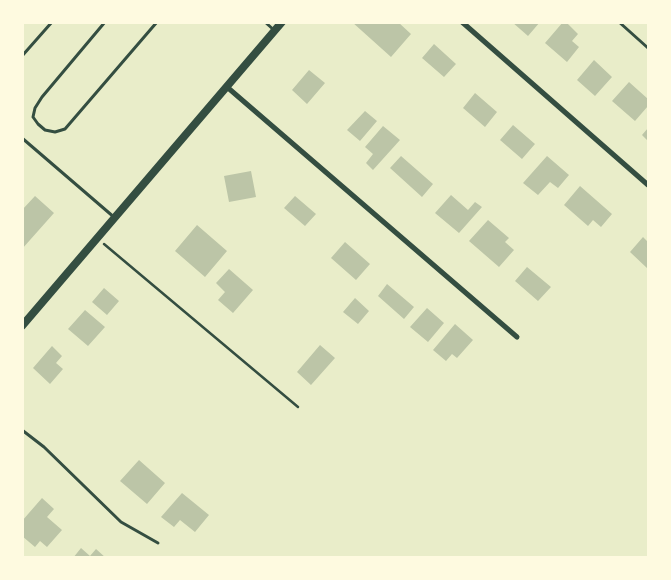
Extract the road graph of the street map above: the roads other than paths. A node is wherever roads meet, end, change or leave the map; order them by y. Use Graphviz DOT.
graph roads {
  1 [pos="52,22"];
  2 [pos="105,22"];
  3 [pos="157,22"];
  4 [pos="265,22"];
  5 [pos="282,22"];
  6 [pos="462,22"];
  7 [pos="619,22"];
  8 [pos="275,31"];
  9 [pos="648,48"];
  10 [pos="22,56"];
  11 [pos="228,87"];
  12 [pos="22,138"];
  13 [pos="648,185"];
  14 [pos="115,218"];
  15 [pos="22,326"];
  16 [pos="517,337"];
  17 [pos="22,430"];
  18 [pos="158,543"];
  1 -- 10 [label="lane"];
  2 -- 3 [label="lane"];
  4 -- 8 [label="lane"];
  5 -- 8 [label="main road"];
  6 -- 13 [label="street"];
  7 -- 9 [label="lane"];
  8 -- 11 [label="main road"];
  11 -- 14 [label="main road"];
  11 -- 16 [label="street"];
  12 -- 14 [label="lane"];
  14 -- 15 [label="main road"];
  17 -- 18 [label="lane"];
}
